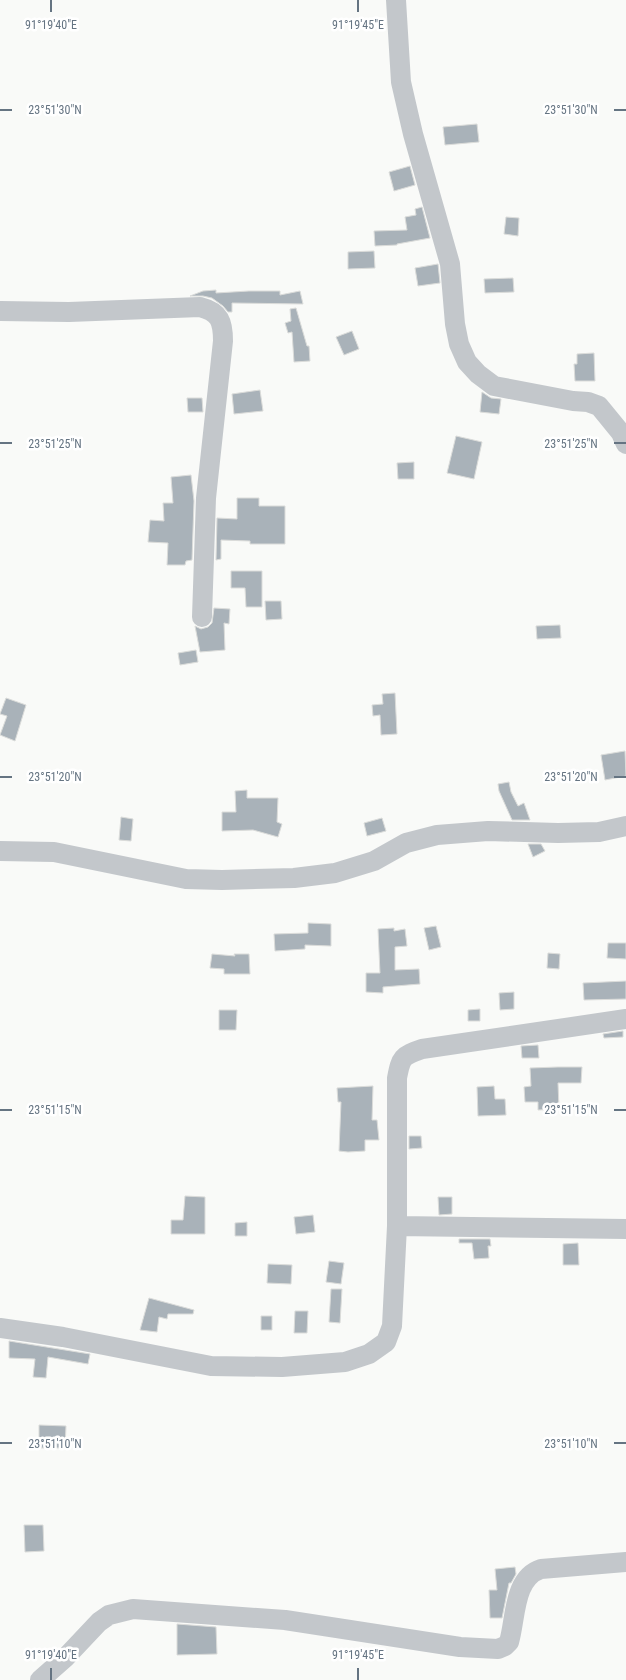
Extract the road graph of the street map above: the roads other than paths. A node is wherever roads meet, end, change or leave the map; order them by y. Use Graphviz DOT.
graph roads {
  1 [pos="396,0"];
  2 [pos="0,311"];
  3 [pos="626,444"];
  4 [pos="202,617"];
  5 [pos="626,826"];
  6 [pos="0,850"];
  7 [pos="626,1019"];
  8 [pos="397,1226"];
  9 [pos="626,1229"];
  10 [pos="0,1328"];
  11 [pos="626,1562"];
  12 [pos="40,1680"];
  1 -- 3 [label="street"];
  2 -- 4 [label="street"];
  5 -- 6 [label="street"];
  7 -- 8 [label="street"];
  8 -- 9 [label="street"];
  8 -- 10 [label="street"];
  11 -- 12 [label="street"];
}
